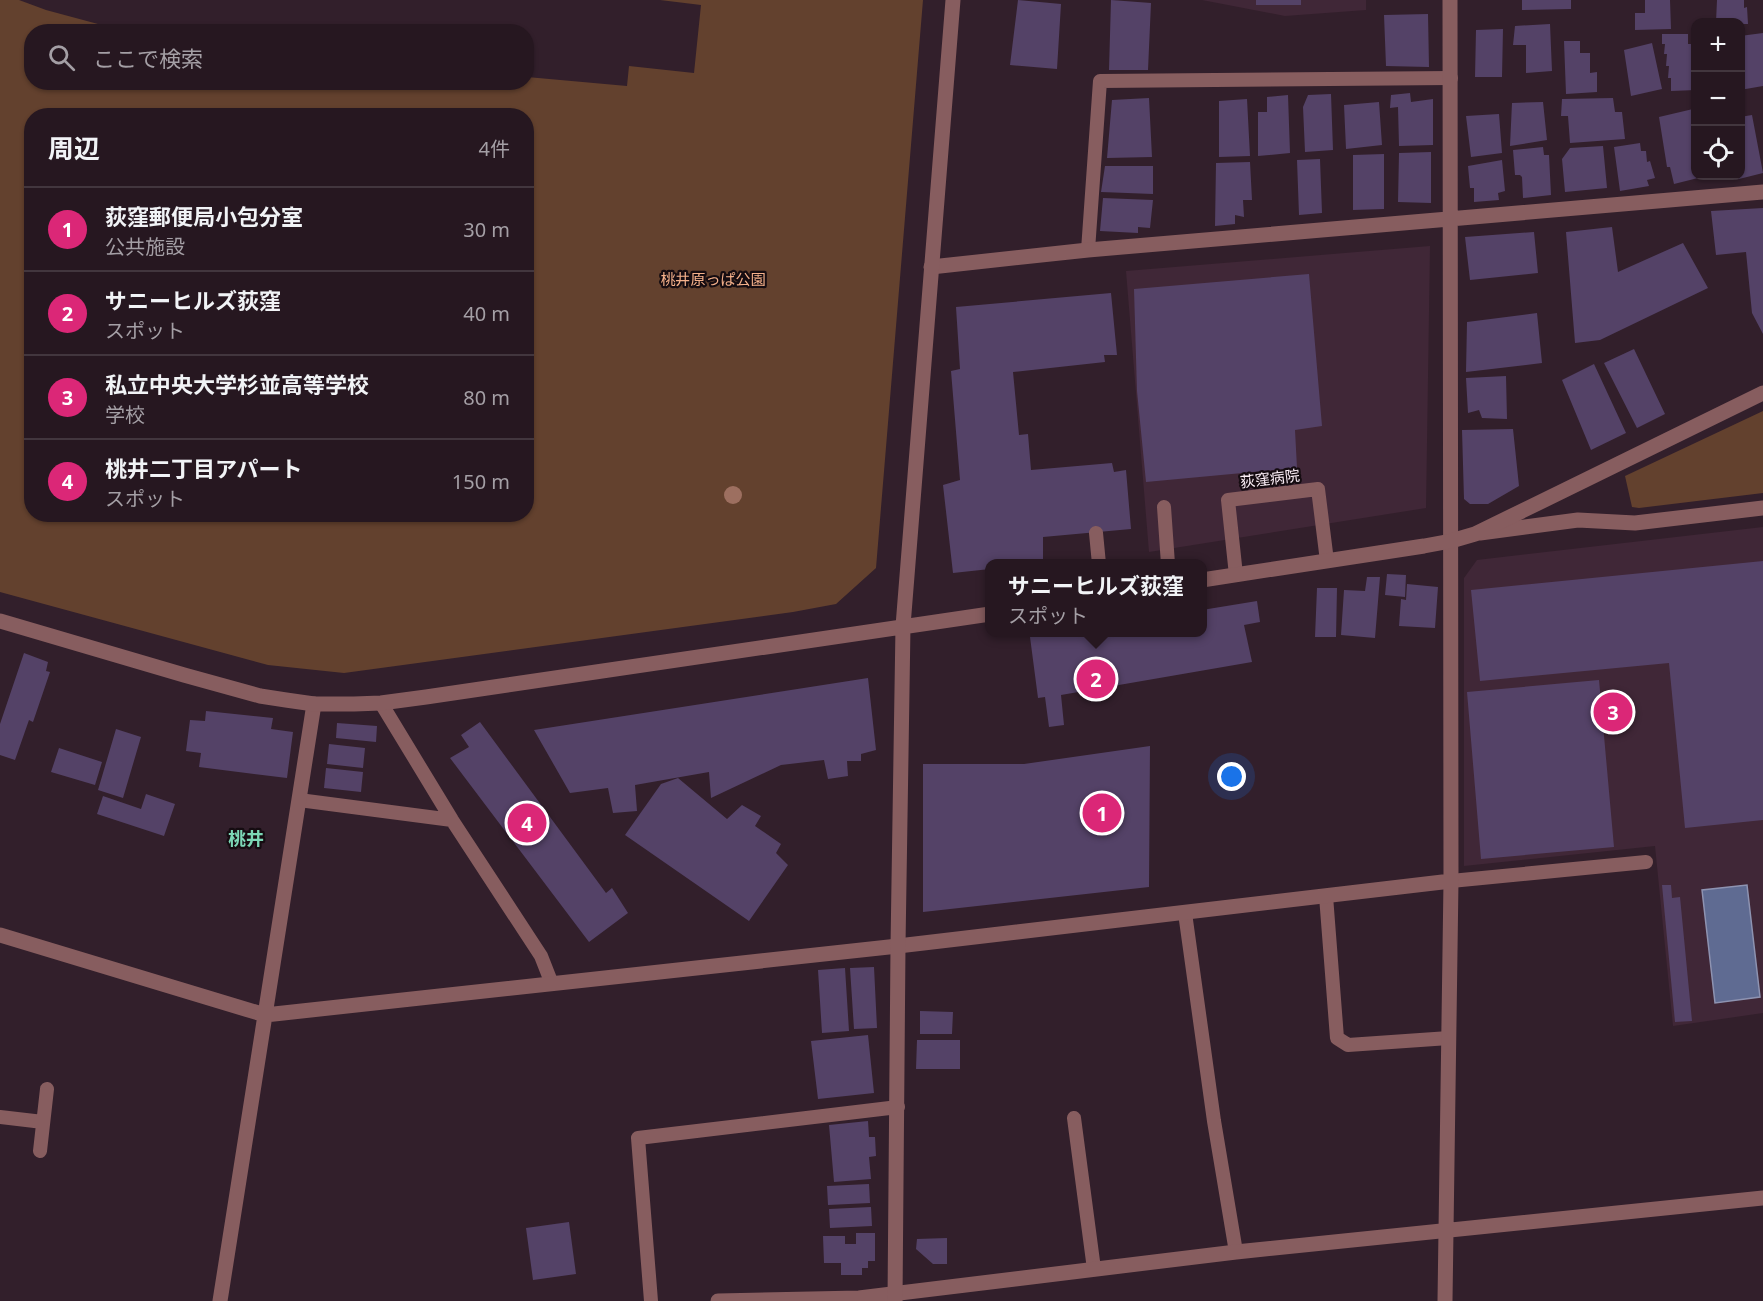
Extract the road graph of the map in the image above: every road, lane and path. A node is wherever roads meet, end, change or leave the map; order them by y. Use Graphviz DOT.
graph roads {
  1 [pos="953,0"];
  2 [pos="1450,0"];
  3 [pos="1451,78"];
  4 [pos="1763,192"];
  5 [pos="1451,219"];
  6 [pos="1088,250"];
  7 [pos="931,267"];
  8 [pos="1763,393"];
  9 [pos="1164,507"];
  10 [pos="1763,508"];
  11 [pos="1096,532"];
  12 [pos="1475,534"];
  13 [pos="1451,541"];
  14 [pos="1099,559"];
  15 [pos="1168,559"];
  16 [pos="1327,561"];
  17 [pos="1236,575"];
  18 [pos="1207,579"];
  19 [pos="985,615"];
  20 [pos="0,621"];
  21 [pos="903,627"];
  22 [pos="381,702"];
  23 [pos="314,704"];
  24 [pos="299,800"];
  25 [pos="452,820"];
  26 [pos="1646,862"];
  27 [pos="1451,881"];
  28 [pos="1326,896"];
  29 [pos="1185,913"];
  30 [pos="0,935"];
  31 [pos="898,946"];
  32 [pos="552,984"];
  33 [pos="266,1015"];
  34 [pos="1449,1038"];
  35 [pos="47,1089"];
  36 [pos="898,1107"];
  37 [pos="0,1117"];
  38 [pos="1074,1118"];
  39 [pos="43,1122"];
  40 [pos="40,1151"];
  41 [pos="1763,1198"];
  42 [pos="1447,1230"];
  43 [pos="1236,1252"];
  44 [pos="1094,1269"];
  45 [pos="895,1297"];
  46 [pos="220,1301"];
  47 [pos="651,1301"];
  48 [pos="718,1301"];
  49 [pos="1445,1301"];
  1 -- 7 [label="street"];
  2 -- 3 [label="street"];
  3 -- 5 [label="street"];
  3 -- 6 [label="lane"];
  4 -- 5 [label="street"];
  5 -- 6 [label="street"];
  5 -- 13 [label="street"];
  6 -- 7 [label="street"];
  7 -- 21 [label="street"];
  8 -- 12 [label="street"];
  9 -- 15 [label="lane"];
  10 -- 12 [label="street"];
  11 -- 14 [label="lane"];
  12 -- 13 [label="street"];
  13 -- 16 [label="street"];
  13 -- 27 [label="street"];
  16 -- 17 [label="street"];
  16 -- 17 [label="lane, 荻窪病院"];
  17 -- 18 [label="street"];
  19 -- 21 [label="street"];
  20 -- 23 [label="street"];
  21 -- 22 [label="street"];
  21 -- 31 [label="street"];
  22 -- 23 [label="street"];
  22 -- 25 [label="lane"];
  23 -- 24 [label="street"];
  24 -- 25 [label="lane"];
  24 -- 33 [label="street"];
  25 -- 32 [label="lane"];
  26 -- 27 [label="lane"];
  27 -- 28 [label="street"];
  27 -- 34 [label="street"];
  28 -- 29 [label="street"];
  28 -- 34 [label="lane"];
  29 -- 31 [label="street"];
  29 -- 43 [label="lane"];
  30 -- 33 [label="street"];
  31 -- 32 [label="street"];
  31 -- 36 [label="street"];
  32 -- 33 [label="street"];
  33 -- 46 [label="street"];
  34 -- 42 [label="street"];
  35 -- 39 [label="lane"];
  36 -- 45 [label="street"];
  36 -- 47 [label="lane"];
  37 -- 39 [label="lane"];
  38 -- 44 [label="lane"];
  39 -- 40 [label="lane"];
  41 -- 42 [label="street"];
  42 -- 43 [label="street"];
  42 -- 49 [label="street"];
  43 -- 44 [label="street"];
  44 -- 45 [label="street"];
  45 -- 48 [label="street"];
}
